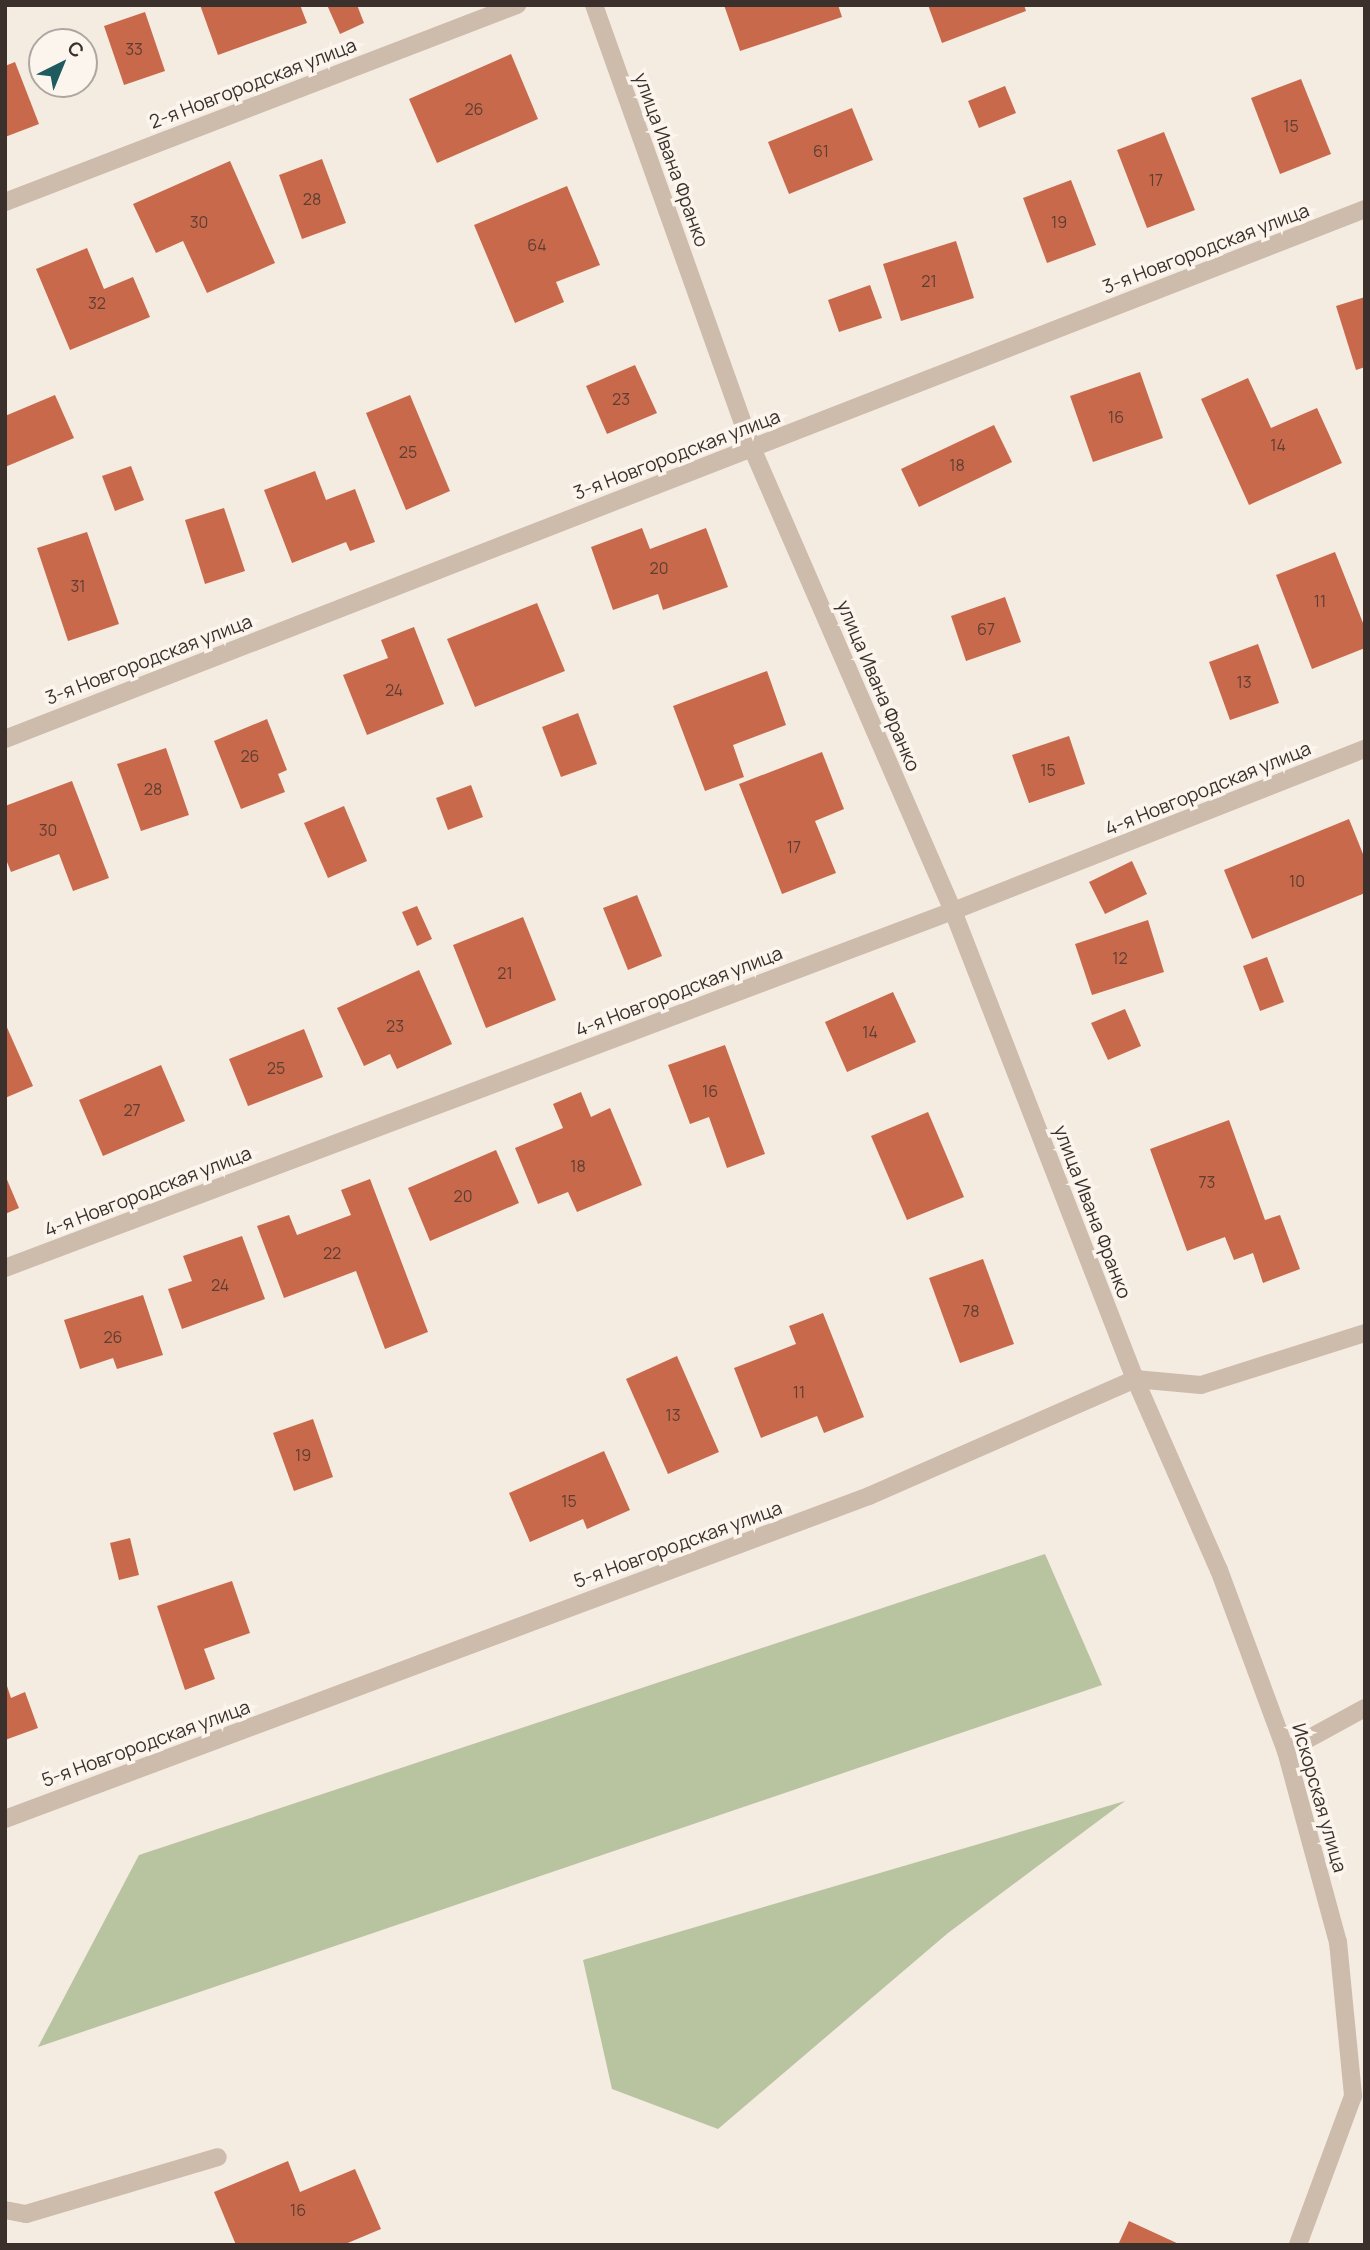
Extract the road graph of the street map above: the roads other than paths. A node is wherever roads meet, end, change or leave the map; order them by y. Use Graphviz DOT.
graph roads {
  1 [pos="517,5"];
  2 [pos="594,5"];
  3 [pos="5,202"];
  4 [pos="1365,209"];
  5 [pos="752,448"];
  6 [pos="5,738"];
  7 [pos="1365,749"];
  8 [pos="953,911"];
  9 [pos="5,1268"];
  10 [pos="1365,1333"];
  11 [pos="1135,1379"];
  12 [pos="1365,1708"];
  13 [pos="1286,1751"];
  14 [pos="5,1819"];
  15 [pos="218,2157"];
  16 [pos="5,2210"];
  17 [pos="1298,2245"];
  1 -- 3 [label="street, 2-я Новгородская улица"];
  2 -- 5 [label="street, улица Ивана Франко"];
  4 -- 5 [label="street, 3-я Новгородская улица"];
  5 -- 6 [label="street, 3-я Новгородская улица"];
  5 -- 8 [label="street, улица Ивана Франко"];
  7 -- 8 [label="street, 4-я Новгородская улица"];
  8 -- 9 [label="street, 4-я Новгородская улица"];
  8 -- 11 [label="street, улица Ивана Франко"];
  10 -- 11 [label="street, 5-я Новгородская улица"];
  11 -- 13 [label="street, Искорская улица"];
  11 -- 14 [label="street, 5-я Новгородская улица"];
  12 -- 13 [label="street"];
  13 -- 17 [label="street, Искорская улица"];
  15 -- 16 [label="street"];
}
